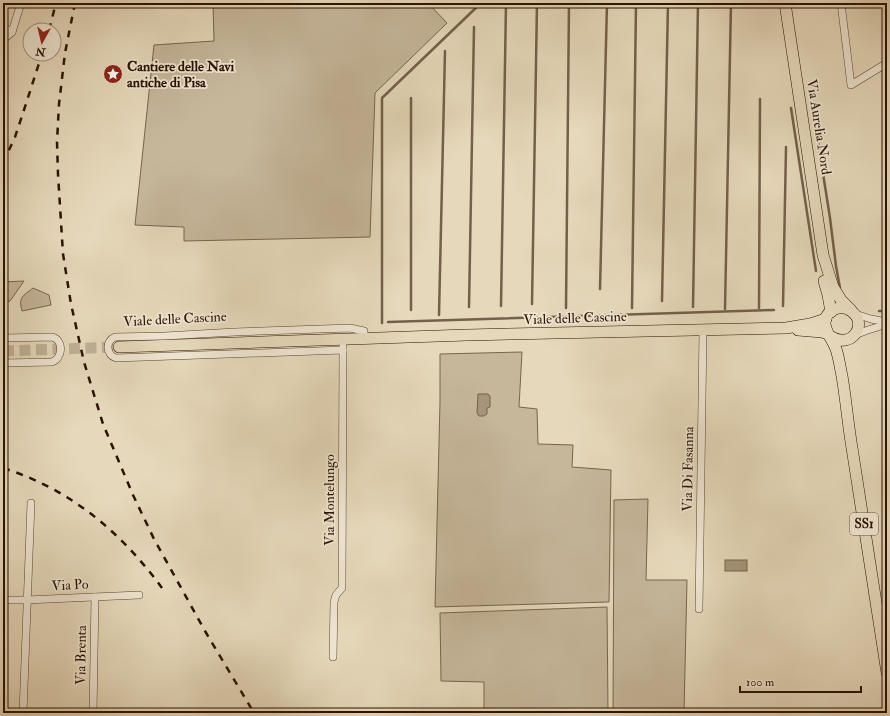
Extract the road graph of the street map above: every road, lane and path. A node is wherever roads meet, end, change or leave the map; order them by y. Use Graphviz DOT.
graph roads {
  1 [pos="21,3"];
  2 [pos="785,3"];
  3 [pos="841,3"];
  4 [pos="3,27"];
  5 [pos="12,32"];
  6 [pos="3,40"];
  7 [pos="887,63"];
  8 [pos="823,255"];
  9 [pos="853,312"];
  10 [pos="828,315"];
  11 [pos="887,323"];
  12 [pos="786,328"];
  13 [pos="703,330"];
  14 [pos="829,335"];
  15 [pos="3,338"];
  16 [pos="851,338"];
  17 [pos="364,339"];
  18 [pos="343,345"];
  19 [pos="119,347"];
  20 [pos="3,363"];
  21 [pos="842,376"];
  22 [pos="31,503"];
  23 [pos="139,595"];
  24 [pos="95,597"];
  25 [pos="3,600"];
  26 [pos="26,600"];
  27 [pos="699,609"];
  28 [pos="333,657"];
  29 [pos="887,673"];
  30 [pos="23,713"];
  31 [pos="93,713"];
  1 -- 5 [label="street"];
  2 -- 8 [label="main road, Via Aurelia Nord"];
  3 -- 7 [label="street"];
  4 -- 5 [label="street"];
  5 -- 6 [label="street"];
  8 -- 9 [label="main road, Via Aurelia Nord"];
  8 -- 10 [label="main road, Via Aurelia Nord / SS1"];
  9 -- 10 [label="main road"];
  9 -- 11 [label="street"];
  9 -- 16 [label="main road, SS1"];
  10 -- 12 [label="main road, Viale delle Cascine"];
  10 -- 14 [label="main road, SS1"];
  11 -- 16 [label="street"];
  12 -- 13 [label="main road, Viale delle Cascine"];
  12 -- 14 [label="main road, Viale delle Cascine"];
  13 -- 17 [label="main road, Viale delle Cascine"];
  13 -- 27 [label="street, Via Di Fasanna"];
  14 -- 16 [label="main road"];
  14 -- 21 [label="main road, SS1"];
  15 -- 20 [label="street"];
  16 -- 21 [label="main road, SS1"];
  17 -- 18 [label="main road, Viale delle Cascine"];
  17 -- 18 [label="street, Viale delle Cascine"];
  18 -- 19 [label="main road, Viale delle Cascine"];
  18 -- 28 [label="street, Via Montelungo"];
  21 -- 29 [label="main road, SS1"];
  22 -- 26 [label="street"];
  23 -- 24 [label="street, Via Po"];
  24 -- 26 [label="street, Via Po"];
  24 -- 31 [label="street, Via Brenta"];
  25 -- 26 [label="street, Via Po"];
  26 -- 30 [label="street"];
}
